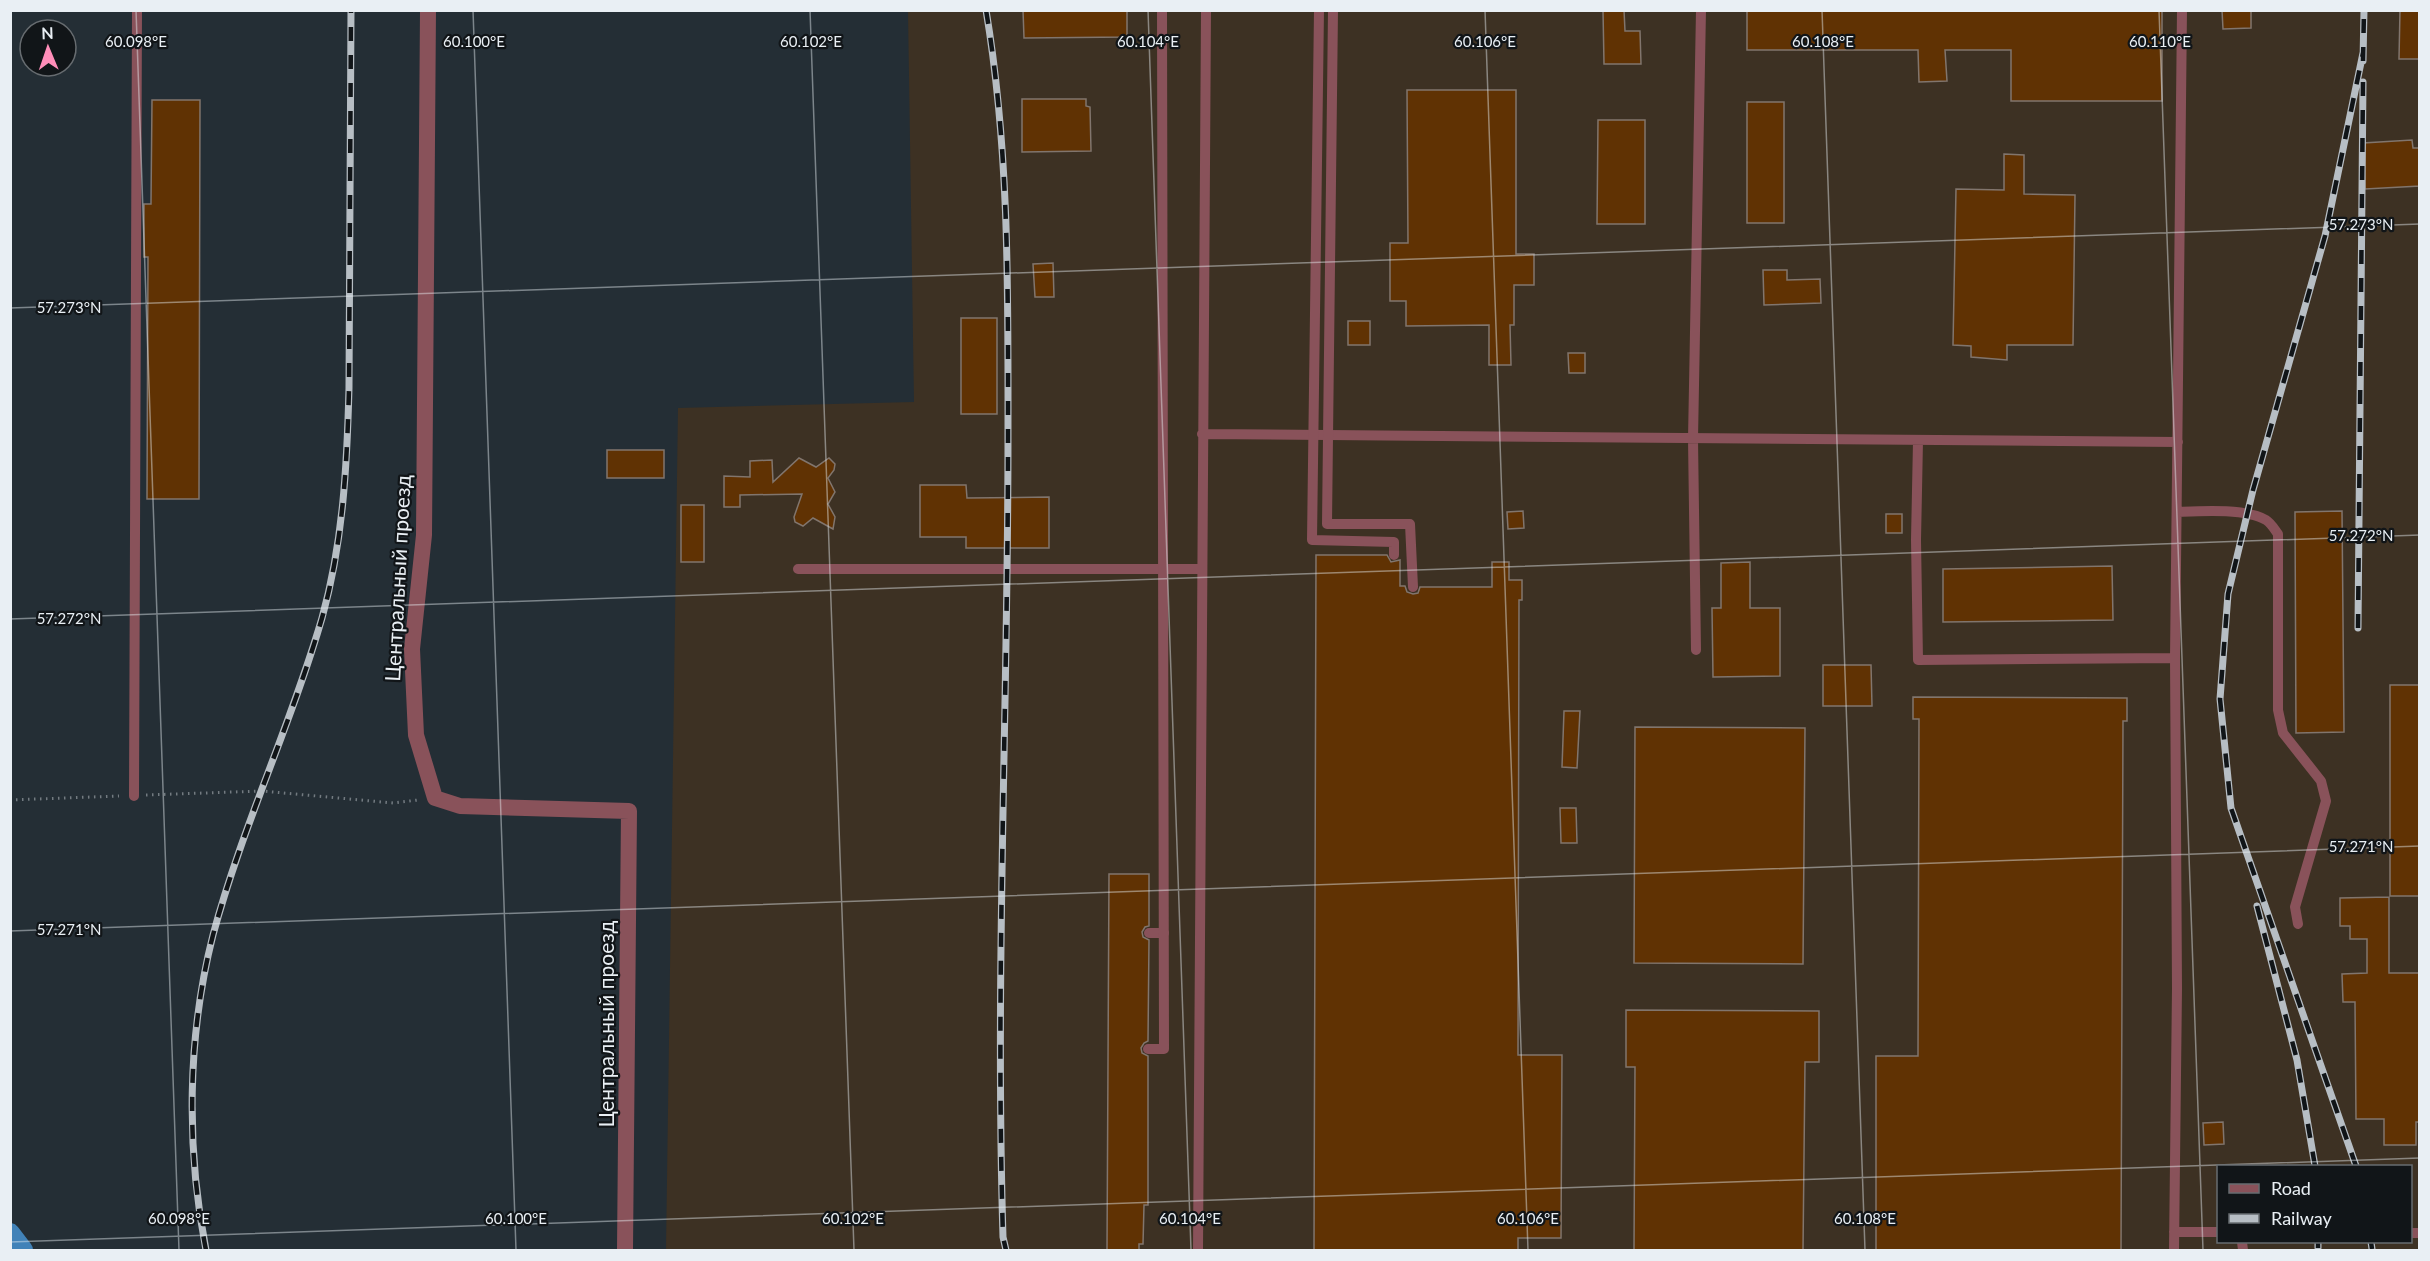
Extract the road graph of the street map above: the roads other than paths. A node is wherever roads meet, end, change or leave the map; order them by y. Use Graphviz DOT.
graph roads {
  1 [pos="137,10"];
  2 [pos="428,10"];
  3 [pos="1162,10"];
  4 [pos="1206,10"];
  5 [pos="1319,10"];
  6 [pos="1333,10"];
  7 [pos="1701,10"];
  8 [pos="2182,10"];
  9 [pos="1202,434"];
  10 [pos="1693,439"];
  11 [pos="1918,441"];
  12 [pos="2178,442"];
  13 [pos="2177,512"];
  14 [pos="1394,555"];
  15 [pos="798,569"];
  16 [pos="1201,569"];
  17 [pos="1413,586"];
  18 [pos="1696,650"];
  19 [pos="2175,658"];
  20 [pos="134,796"];
  21 [pos="2298,924"];
  22 [pos="1149,933"];
  23 [pos="1164,933"];
  24 [pos="1148,1049"];
  25 [pos="2174,1232"];
  26 [pos="2217,1232"];
  27 [pos="625,1251"];
  28 [pos="1198,1251"];
  29 [pos="2174,1251"];
  1 -- 20 [label="lane"];
  2 -- 27 [label="street, Центральный проезд"];
  3 -- 23 [label="lane, bridge"];
  4 -- 9 [label="lane"];
  5 -- 14 [label="lane, bridge"];
  6 -- 17 [label="lane, bridge"];
  7 -- 10 [label="lane"];
  8 -- 12 [label="lane"];
  9 -- 10 [label="lane"];
  9 -- 16 [label="lane"];
  10 -- 11 [label="lane"];
  10 -- 18 [label="lane"];
  11 -- 12 [label="lane"];
  11 -- 19 [label="lane"];
  12 -- 13 [label="lane"];
  13 -- 19 [label="lane"];
  13 -- 21 [label="lane"];
  15 -- 16 [label="lane"];
  16 -- 28 [label="lane"];
  19 -- 25 [label="lane"];
  22 -- 23 [label="lane"];
  23 -- 24 [label="lane, bridge"];
  25 -- 26 [label="lane"];
  25 -- 29 [label="lane"];
}
